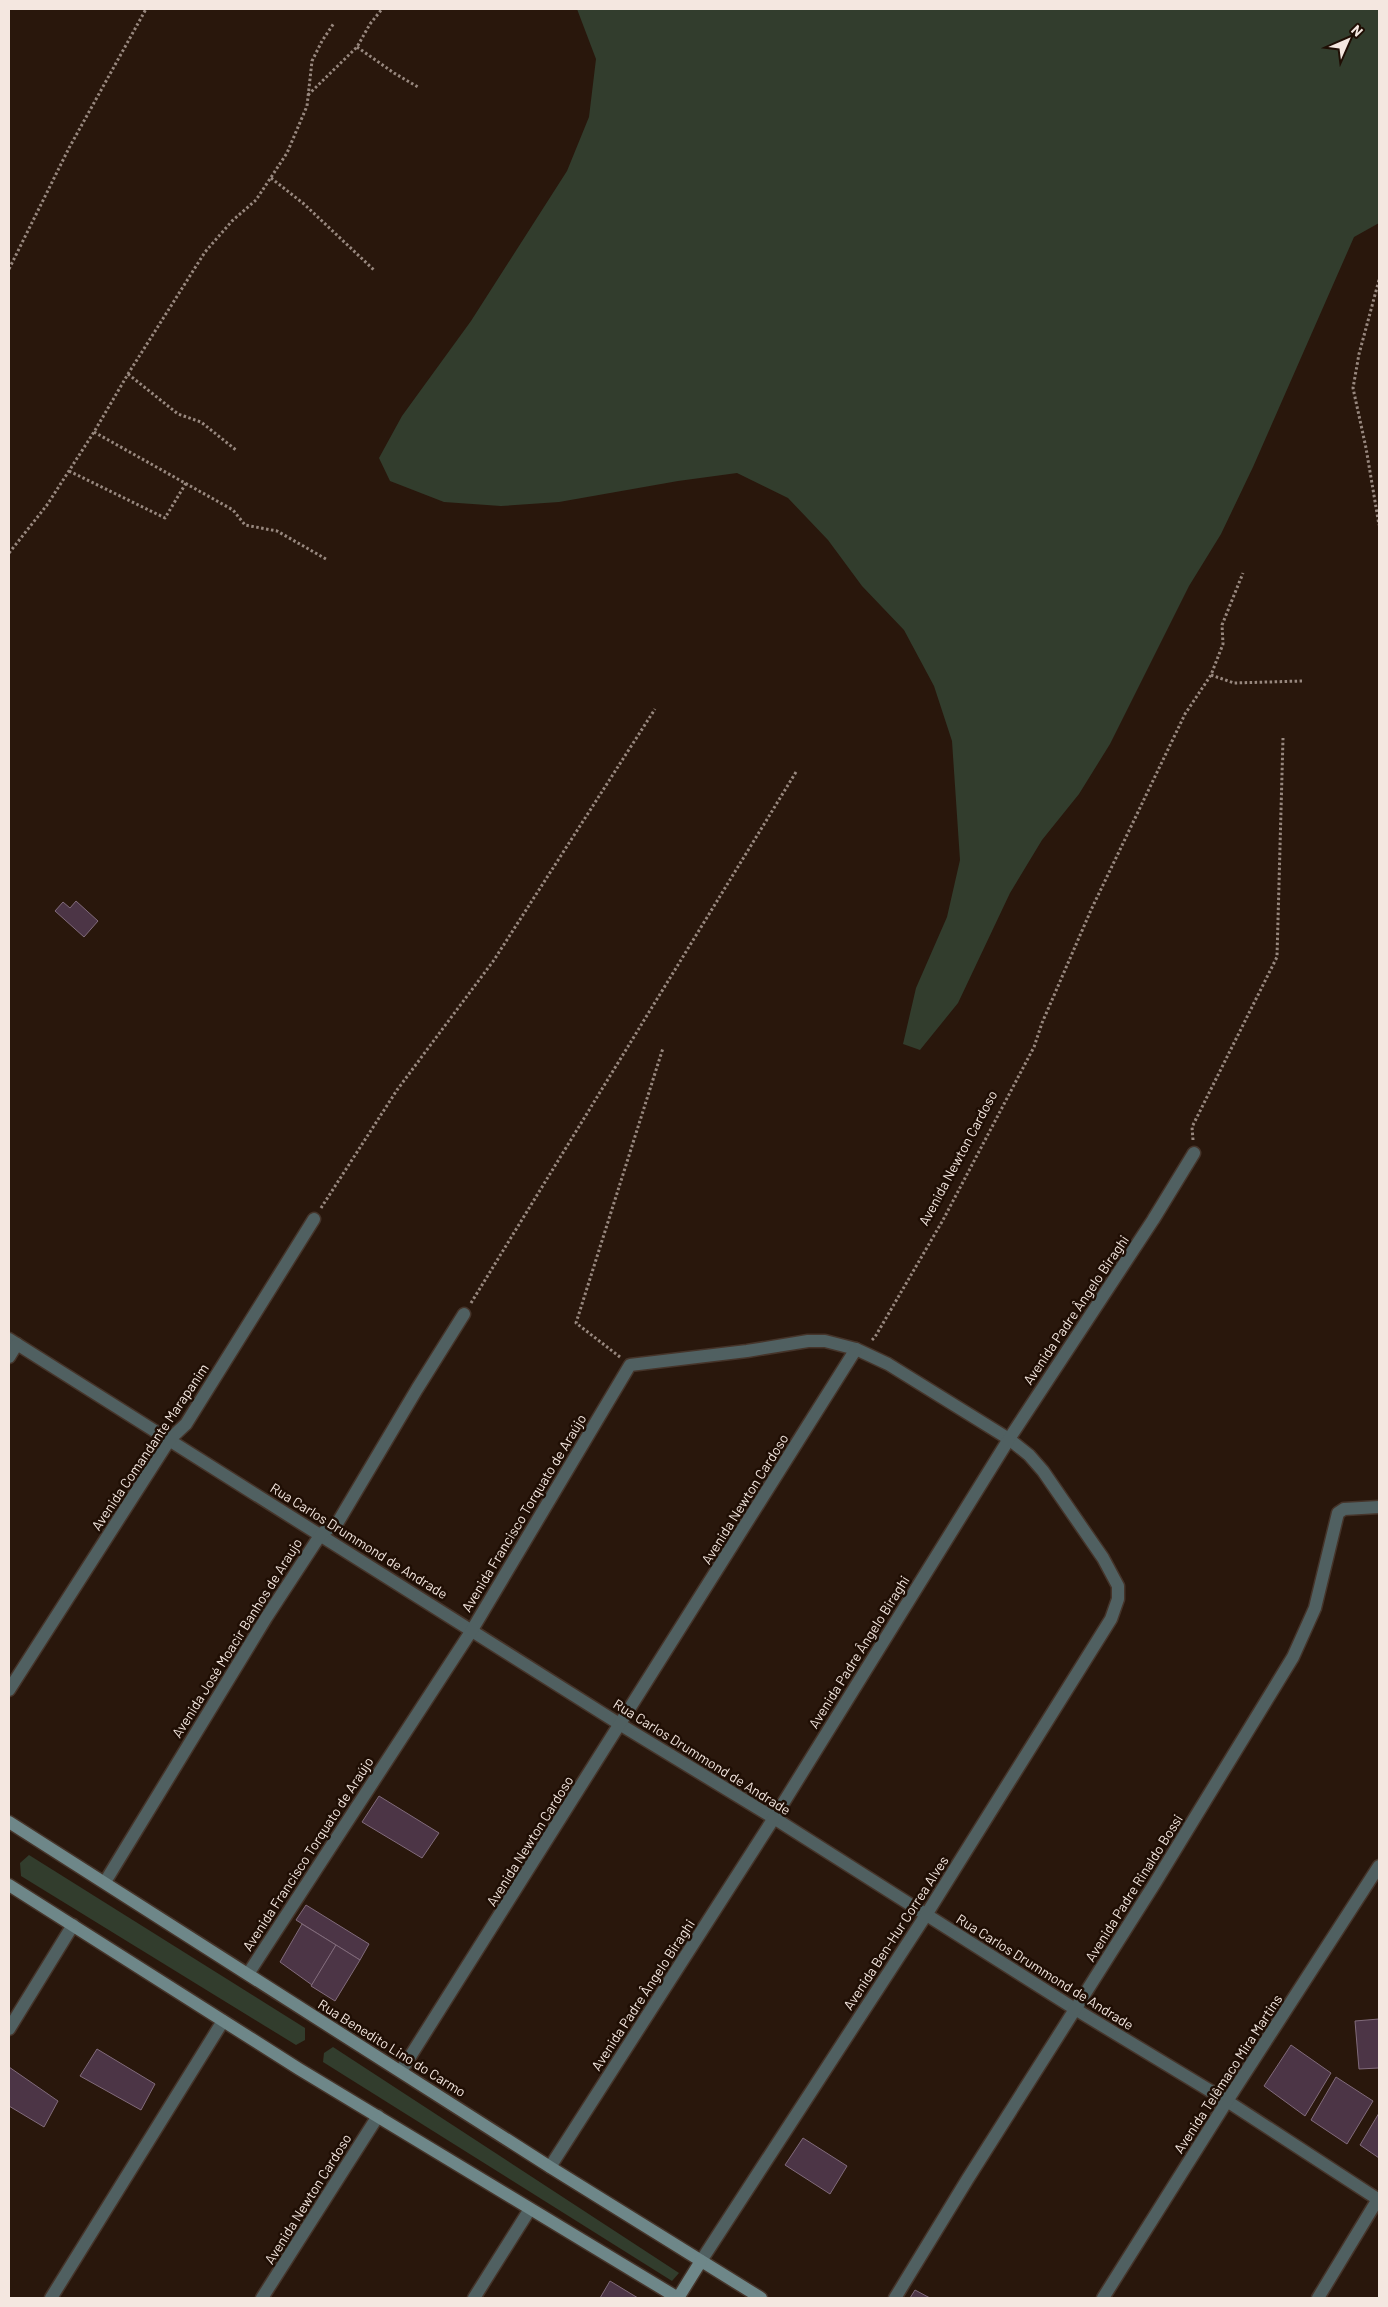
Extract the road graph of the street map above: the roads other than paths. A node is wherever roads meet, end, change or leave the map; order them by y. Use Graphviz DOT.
graph roads {
  1 [pos="1194,1153"];
  2 [pos="314,1219"];
  3 [pos="464,1314"];
  4 [pos="13,1342"];
  5 [pos="856,1350"];
  6 [pos="9,1357"];
  7 [pos="630,1365"];
  8 [pos="170,1439"];
  9 [pos="1009,1439"];
  10 [pos="1379,1507"];
  11 [pos="321,1534"];
  12 [pos="472,1630"];
  13 [pos="9,1690"];
  14 [pos="621,1725"];
  15 [pos="774,1818"];
  16 [pos="9,1822"];
  17 [pos="1379,1866"];
  18 [pos="105,1882"];
  19 [pos="9,1885"];
  20 [pos="926,1916"];
  21 [pos="73,1925"];
  22 [pos="248,1974"];
  23 [pos="1075,2009"];
  24 [pos="223,2021"];
  25 [pos="9,2030"];
  26 [pos="402,2072"];
  27 [pos="1227,2101"];
  28 [pos="378,2116"];
  29 [pos="550,2168"];
  30 [pos="1379,2200"];
  31 [pos="530,2209"];
  32 [pos="702,2261"];
  33 [pos="51,2298"];
  34 [pos="262,2298"];
  35 [pos="474,2298"];
  36 [pos="678,2298"];
  37 [pos="761,2298"];
  38 [pos="895,2298"];
  39 [pos="1103,2298"];
  40 [pos="1318,2298"];
  1 -- 9 [label="street, Avenida Padre Ângelo Biraghi"];
  2 -- 8 [label="street, Avenida Comandante Marapanim"];
  3 -- 11 [label="street, Avenida José Moacir Banhos de Araujo"];
  4 -- 6 [label="street"];
  4 -- 8 [label="street, Rua Carlos Drummond de Andrade"];
  5 -- 7 [label="street, Avenida Ben-Hur Correa Alves"];
  5 -- 9 [label="street, Avenida Ben-Hur Correa Alves"];
  5 -- 14 [label="street, Avenida Newton Cardoso"];
  7 -- 12 [label="street, Avenida Francisco Torquato de Araújo"];
  8 -- 11 [label="street, Rua Carlos Drummond de Andrade"];
  8 -- 13 [label="street, Avenida Comandante Marapanim"];
  9 -- 15 [label="street, Avenida Padre Ângelo Biraghi"];
  9 -- 20 [label="street, Avenida Ben-Hur Correa Alves"];
  10 -- 23 [label="street, Avenida Padre Rinaldo Bossi"];
  11 -- 12 [label="street, Rua Carlos Drummond de Andrade"];
  11 -- 18 [label="street, Avenida José Moacir Banhos de Araujo"];
  12 -- 14 [label="street, Rua Carlos Drummond de Andrade"];
  12 -- 22 [label="street, Avenida Francisco Torquato de Araújo"];
  14 -- 15 [label="street, Rua Carlos Drummond de Andrade"];
  14 -- 26 [label="street, Avenida Newton Cardoso"];
  15 -- 20 [label="street, Rua Carlos Drummond de Andrade"];
  15 -- 29 [label="street, Avenida Padre Ângelo Biraghi"];
  16 -- 18 [label="main road, Rua Benedito Lino do Carmo"];
  17 -- 27 [label="street, Avenida Telêmaco Mira Martins"];
  18 -- 22 [label="main road, Rua Benedito Lino do Carmo"];
  19 -- 21 [label="main road"];
  20 -- 23 [label="street, Rua Carlos Drummond de Andrade"];
  20 -- 32 [label="street, Avenida Ben-Hur Correa Alves"];
  21 -- 24 [label="main road"];
  21 -- 25 [label="street"];
  22 -- 26 [label="main road, Rua Benedito Lino do Carmo"];
  23 -- 27 [label="street, Rua Carlos Drummond de Andrade"];
  23 -- 38 [label="street, Avenida Padre Rinaldo Bossi"];
  24 -- 28 [label="main road"];
  24 -- 33 [label="street"];
  26 -- 29 [label="main road, Rua Benedito Lino do Carmo"];
  27 -- 30 [label="street, Rua Carlos Drummond de Andrade"];
  27 -- 39 [label="street, Avenida Telêmaco Mira Martins"];
  28 -- 31 [label="main road"];
  28 -- 34 [label="street, Avenida Newton Cardoso"];
  29 -- 32 [label="main road, Rua Benedito Lino do Carmo"];
  30 -- 40 [label="street"];
  31 -- 35 [label="street"];
  31 -- 36 [label="main road"];
  32 -- 36 [label="main road"];
  32 -- 37 [label="main road, Rua Benedito Lino do Carmo"];
}
